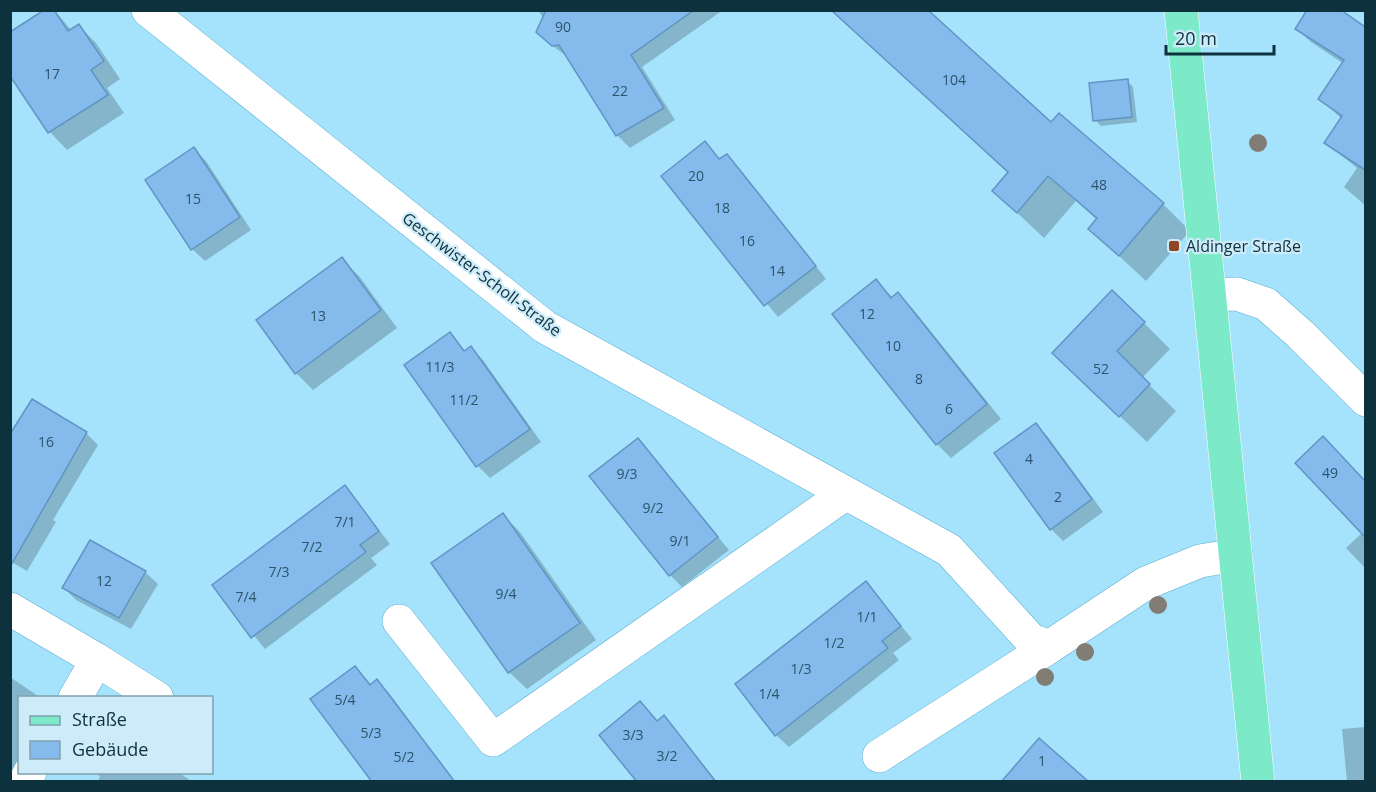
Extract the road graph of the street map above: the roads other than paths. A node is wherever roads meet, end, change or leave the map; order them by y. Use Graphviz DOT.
graph roads {
  1 [pos="148,10"];
  2 [pos="1180,10"];
  3 [pos="1211,295"];
  4 [pos="1365,400"];
  5 [pos="845,494"];
  6 [pos="1236,555"];
  7 [pos="10,609"];
  8 [pos="399,621"];
  9 [pos="1049,647"];
  10 [pos="97,660"];
  11 [pos="76,696"];
  12 [pos="154,696"];
  13 [pos="879,756"];
  14 [pos="1258,782"];
  1 -- 5 [label="street, Geschwister-Scholl-Straße"];
  2 -- 3 [label="main road"];
  3 -- 4 [label="street"];
  3 -- 6 [label="main road"];
  5 -- 8 [label="street"];
  5 -- 9 [label="street, Geschwister-Scholl-Straße"];
  6 -- 9 [label="street"];
  6 -- 14 [label="main road"];
  7 -- 10 [label="street"];
  9 -- 13 [label="street"];
  10 -- 11 [label="street"];
  10 -- 12 [label="street"];
}
